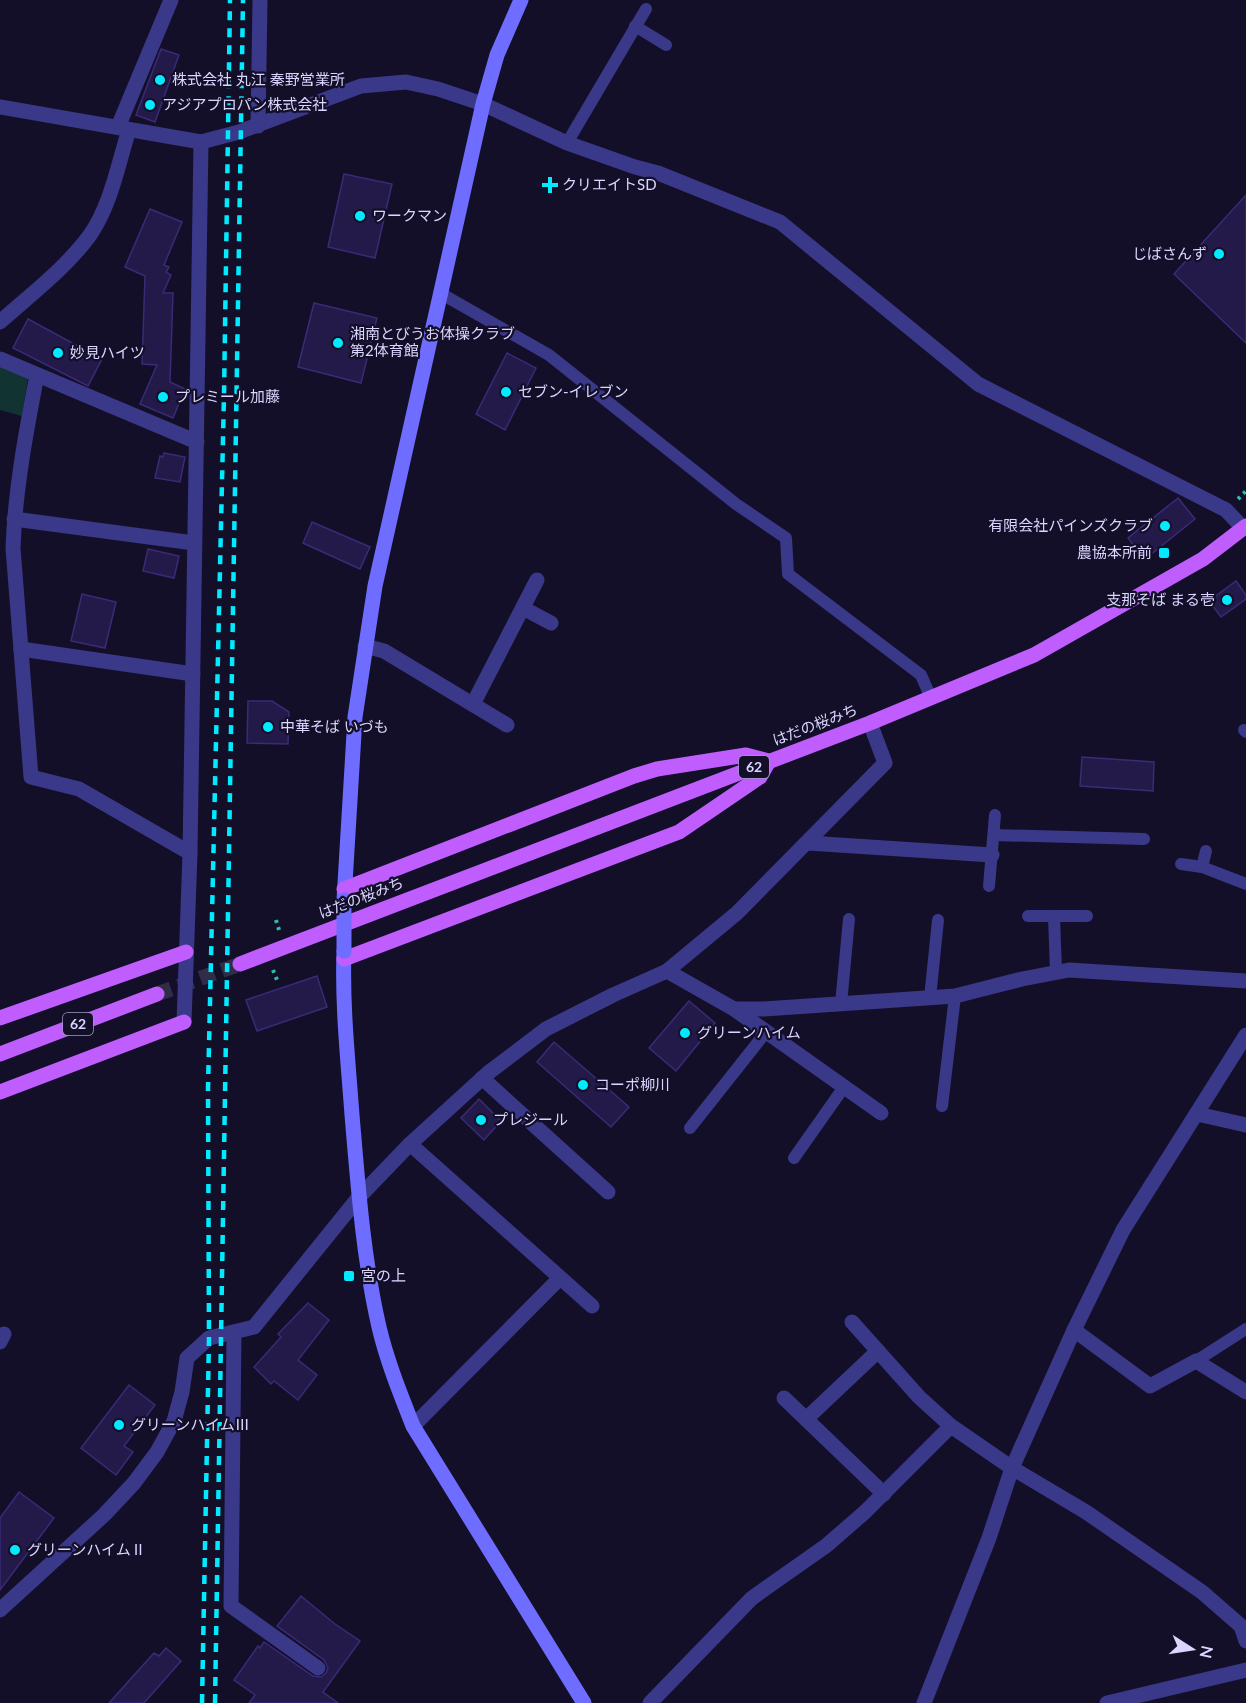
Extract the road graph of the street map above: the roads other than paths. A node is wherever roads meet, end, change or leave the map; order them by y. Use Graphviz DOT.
graph roads {
  1 [pos="171,0"];
  2 [pos="260,0"];
  3 [pos="521,0"];
  4 [pos="646,9"];
  5 [pos="635,26"];
  6 [pos="666,45"];
  7 [pos="483,104"];
  8 [pos="0,107"];
  9 [pos="258,126"];
  10 [pos="124,129"];
  11 [pos="201,142"];
  12 [pos="567,143"];
  13 [pos="440,292"];
  14 [pos="0,322"];
  15 [pos="0,359"];
  16 [pos="37,375"];
  17 [pos="197,442"];
  18 [pos="14,519"];
  19 [pos="1245,527"];
  20 [pos="194,543"];
  21 [pos="537,580"];
  22 [pos="523,608"];
  23 [pos="551,623"];
  24 [pos="365,646"];
  25 [pos="21,650"];
  26 [pos="193,674"];
  27 [pos="931,698"];
  28 [pos="473,704"];
  29 [pos="870,723"];
  30 [pos="507,725"];
  31 [pos="769,761"];
  32 [pos="995,815"];
  33 [pos="994,835"];
  34 [pos="1144,839"];
  35 [pos="808,843"];
  36 [pos="1206,851"];
  37 [pos="190,853"];
  38 [pos="992,855"];
  39 [pos="1181,864"];
  40 [pos="1202,867"];
  41 [pos="1246,884"];
  42 [pos="989,886"];
  43 [pos="344,894"];
  44 [pos="1028,916"];
  45 [pos="1054,916"];
  46 [pos="1087,916"];
  47 [pos="849,919"];
  48 [pos="938,920"];
  49 [pos="186,952"];
  50 [pos="344,955"];
  51 [pos="240,964"];
  52 [pos="667,971"];
  53 [pos="1056,972"];
  54 [pos="1246,981"];
  55 [pos="157,994"];
  56 [pos="955,996"];
  57 [pos="930,998"];
  58 [pos="841,1004"];
  59 [pos="734,1009"];
  60 [pos="0,1018"];
  61 [pos="184,1022"];
  62 [pos="766,1032"];
  63 [pos="1246,1035"];
  64 [pos="0,1054"];
  65 [pos="482,1078"];
  66 [pos="844,1088"];
  67 [pos="0,1092"];
  68 [pos="942,1106"];
  69 [pos="881,1113"];
  70 [pos="1197,1114"];
  71 [pos="1246,1125"];
  72 [pos="690,1128"];
  73 [pos="410,1144"];
  74 [pos="794,1158"];
  75 [pos="608,1192"];
  76 [pos="359,1197"];
  77 [pos="560,1278"];
  78 [pos="592,1306"];
  79 [pos="852,1322"];
  80 [pos="1246,1329"];
  81 [pos="1074,1330"];
  82 [pos="234,1332"];
  83 [pos="878,1351"];
  84 [pos="1196,1360"];
  85 [pos="1246,1392"];
  86 [pos="784,1398"];
  87 [pos="806,1419"];
  88 [pos="413,1426"];
  89 [pos="951,1426"];
  90 [pos="1012,1468"];
  91 [pos="884,1494"];
  92 [pos="0,1610"];
  93 [pos="1246,1641"];
  94 [pos="318,1668"];
  95 [pos="1246,1670"];
  96 [pos="584,1703"];
  97 [pos="650,1703"];
  98 [pos="924,1703"];
  99 [pos="1107,1703"];
  1 -- 10 [label="street"];
  2 -- 9 [label="street"];
  3 -- 7 [label="street"];
  4 -- 5 [label="lane"];
  5 -- 6 [label="lane"];
  5 -- 12 [label="lane"];
  7 -- 9 [label="street"];
  7 -- 12 [label="street"];
  7 -- 13 [label="street"];
  8 -- 10 [label="street"];
  9 -- 11 [label="street"];
  10 -- 11 [label="street"];
  10 -- 14 [label="street"];
  11 -- 17 [label="street"];
  12 -- 19 [label="street"];
  13 -- 24 [label="street"];
  13 -- 27 [label="lane"];
  15 -- 16 [label="street"];
  16 -- 17 [label="street"];
  16 -- 18 [label="street"];
  17 -- 20 [label="street"];
  18 -- 20 [label="street"];
  18 -- 25 [label="street"];
  19 -- 27 [label="main road, はだの桜みち / 62"];
  20 -- 26 [label="street"];
  21 -- 22 [label="street"];
  22 -- 23 [label="street"];
  22 -- 28 [label="street"];
  24 -- 28 [label="street"];
  24 -- 43 [label="street"];
  25 -- 26 [label="street"];
  25 -- 37 [label="street"];
  26 -- 37 [label="street"];
  27 -- 29 [label="main road, はだの桜みち / 62"];
  28 -- 30 [label="street"];
  29 -- 31 [label="main road, はだの桜みち / 62"];
  29 -- 35 [label="street"];
  31 -- 43 [label="main road"];
  31 -- 50 [label="main road"];
  31 -- 51 [label="main road, はだの桜みち / 62"];
  32 -- 33 [label="lane"];
  33 -- 34 [label="lane"];
  33 -- 38 [label="lane"];
  35 -- 38 [label="street"];
  35 -- 52 [label="street"];
  36 -- 40 [label="lane"];
  37 -- 49 [label="street"];
  38 -- 42 [label="lane"];
  39 -- 40 [label="lane"];
  40 -- 41 [label="lane"];
  43 -- 50 [label="street, bridge"];
  44 -- 45 [label="lane"];
  45 -- 46 [label="lane"];
  45 -- 53 [label="lane"];
  47 -- 58 [label="lane"];
  48 -- 57 [label="lane"];
  49 -- 60 [label="main road"];
  49 -- 61 [label="street"];
  50 -- 76 [label="street"];
  52 -- 59 [label="street"];
  52 -- 65 [label="street"];
  53 -- 54 [label="street"];
  53 -- 56 [label="street"];
  55 -- 64 [label="main road, 62"];
  56 -- 57 [label="street"];
  56 -- 68 [label="lane"];
  57 -- 58 [label="street"];
  58 -- 59 [label="street"];
  59 -- 62 [label="street"];
  61 -- 67 [label="main road"];
  62 -- 66 [label="street"];
  62 -- 72 [label="lane"];
  63 -- 70 [label="street"];
  65 -- 73 [label="street"];
  65 -- 75 [label="street"];
  66 -- 69 [label="street"];
  66 -- 74 [label="lane"];
  70 -- 71 [label="street"];
  70 -- 81 [label="street"];
  73 -- 76 [label="street"];
  73 -- 77 [label="street"];
  76 -- 82 [label="street"];
  76 -- 88 [label="street"];
  77 -- 78 [label="street"];
  77 -- 88 [label="street"];
  79 -- 83 [label="street"];
  80 -- 84 [label="lane"];
  81 -- 84 [label="street"];
  81 -- 90 [label="street"];
  82 -- 92 [label="street"];
  82 -- 94 [label="street"];
  83 -- 87 [label="street"];
  83 -- 89 [label="street"];
  84 -- 85 [label="street"];
  86 -- 87 [label="street"];
  87 -- 91 [label="street"];
  88 -- 96 [label="street"];
  89 -- 90 [label="street"];
  89 -- 91 [label="street"];
  90 -- 93 [label="street"];
  90 -- 98 [label="street"];
  91 -- 97 [label="street"];
  95 -- 99 [label="street"];
}
